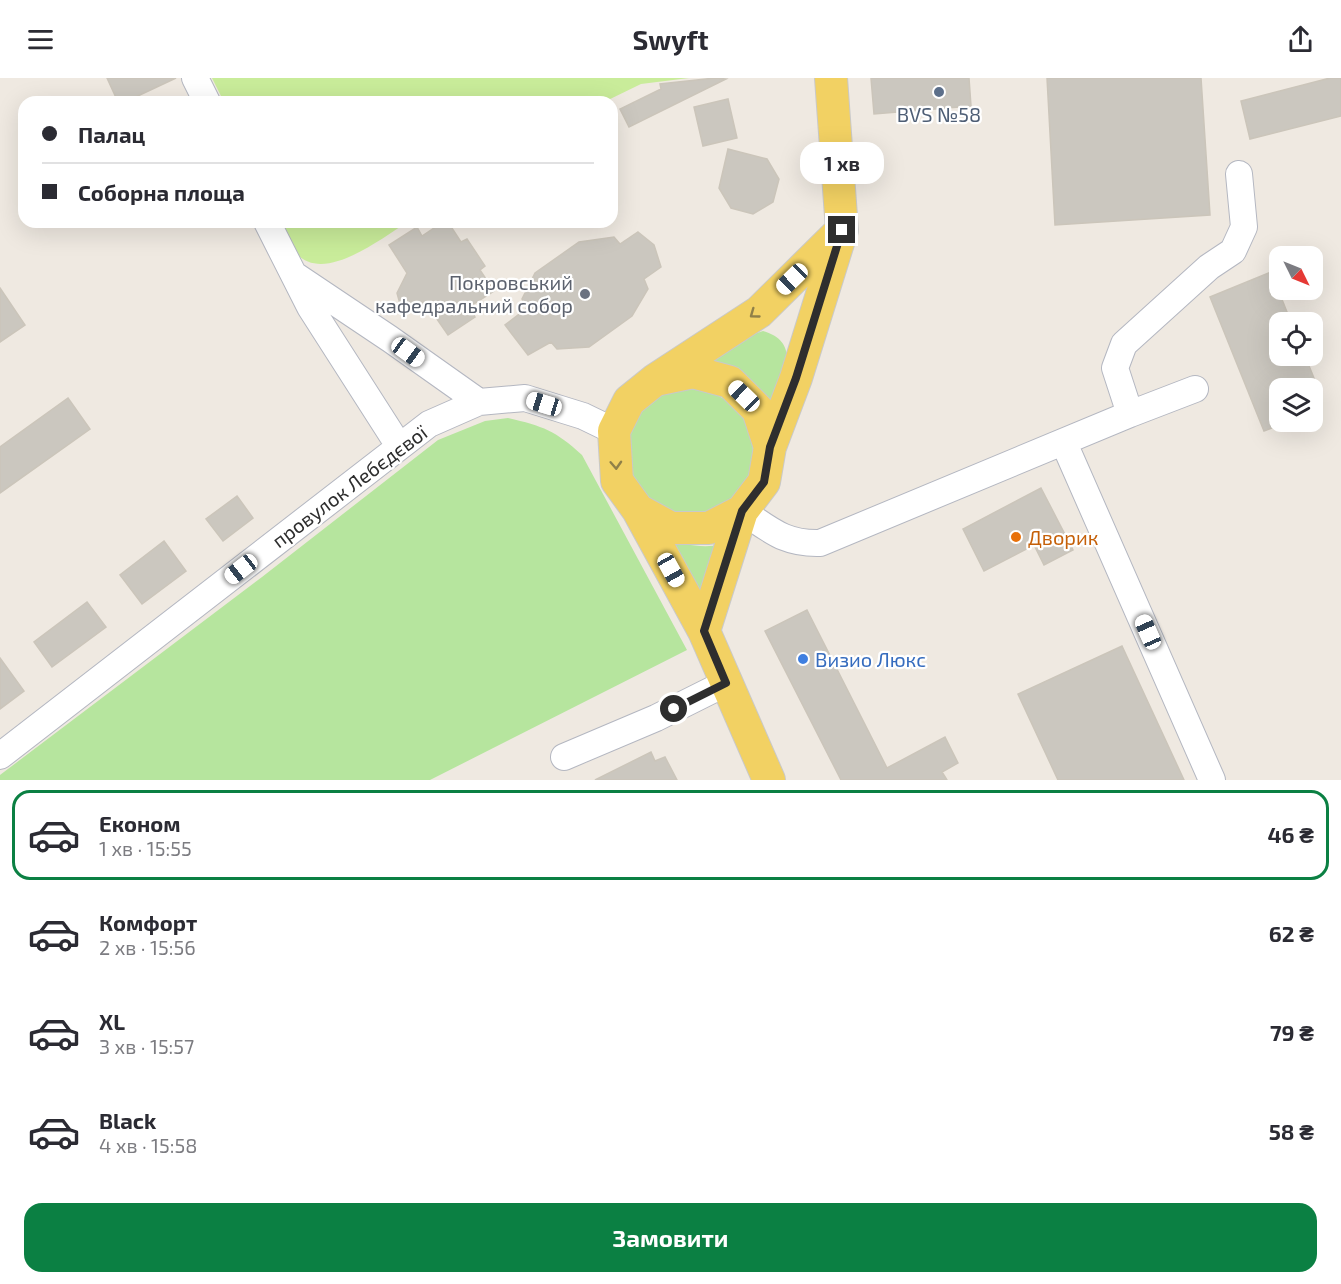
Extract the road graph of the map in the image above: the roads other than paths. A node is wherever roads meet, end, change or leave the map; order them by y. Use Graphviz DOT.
graph roads {
  1 [pos="195,78"];
  2 [pos="831,78"];
  3 [pos="204,96"];
  4 [pos="1239,174"];
  5 [pos="270,228"];
  6 [pos="842,230"];
  7 [pos="294,275"];
  8 [pos="655,380"];
  9 [pos="1195,390"];
  10 [pos="479,402"];
  11 [pos="1130,414"];
  12 [pos="614,430"];
  13 [pos="1064,442"];
  14 [pos="399,446"];
  15 [pos="770,447"];
  16 [pos="638,510"];
  17 [pos="742,511"];
  18 [pos="704,631"];
  19 [pos="726,683"];
  20 [pos="0,756"];
  21 [pos="564,757"];
  22 [pos="769,780"];
  23 [pos="1212,780"];
  1 -- 3 [label="street"];
  2 -- 6 [label="main road"];
  4 -- 11 [label="street"];
  5 -- 7 [label="street"];
  6 -- 8 [label="main road, one-way"];
  6 -- 15 [label="main road"];
  7 -- 10 [label="street"];
  7 -- 14 [label="street"];
  8 -- 12 [label="main road"];
  8 -- 15 [label="main road"];
  9 -- 11 [label="street"];
  10 -- 12 [label="street, провулок Лебєдєвої"];
  10 -- 14 [label="street, провулок Лебєдєвої"];
  11 -- 13 [label="street"];
  12 -- 16 [label="main road, one-way"];
  13 -- 17 [label="street"];
  13 -- 23 [label="street"];
  14 -- 20 [label="street, провулок Лебєдєвої"];
  15 -- 17 [label="main road"];
  16 -- 17 [label="main road"];
  16 -- 18 [label="main road"];
  17 -- 18 [label="main road"];
  18 -- 19 [label="main road"];
  19 -- 21 [label="street"];
  19 -- 22 [label="main road"];
}
